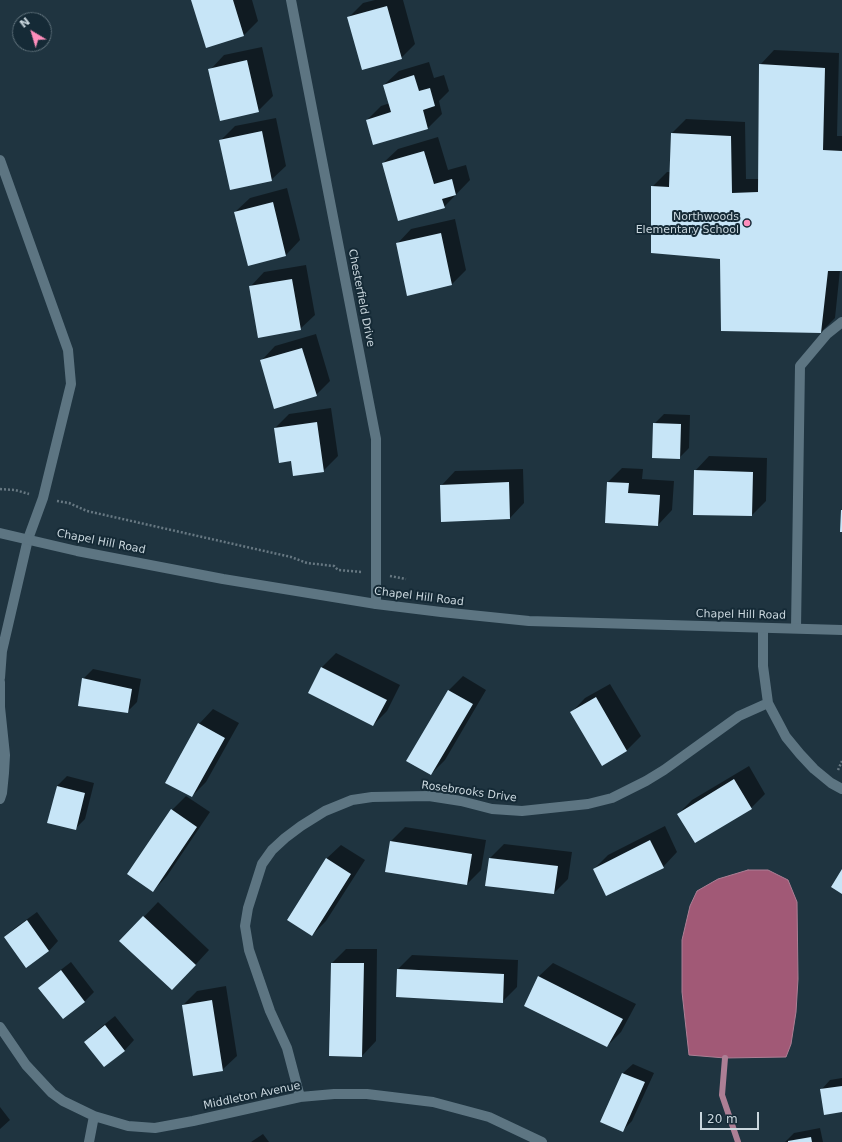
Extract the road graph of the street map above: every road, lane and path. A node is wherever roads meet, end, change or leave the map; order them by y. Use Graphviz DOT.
graph roads {
  1 [pos="291,0"];
  2 [pos="0,160"];
  3 [pos="842,322"];
  4 [pos="0,489"];
  5 [pos="15,490"];
  6 [pos="69,503"];
  7 [pos="0,533"];
  8 [pos="28,539"];
  9 [pos="334,566"];
  10 [pos="376,604"];
  11 [pos="763,628"];
  12 [pos="796,628"];
  13 [pos="842,630"];
  14 [pos="0,678"];
  15 [pos="0,682"];
  16 [pos="768,703"];
  17 [pos="842,789"];
  18 [pos="0,799"];
  19 [pos="0,1027"];
  20 [pos="3,1040"];
  21 [pos="300,1097"];
  22 [pos="94,1116"];
  23 [pos="89,1142"];
  24 [pos="542,1142"];
  1 -- 10 [label="street, Chesterfield Drive"];
  2 -- 8 [label="street"];
  3 -- 12 [label="street"];
  4 -- 5 [label="path"];
  6 -- 9 [label="path"];
  7 -- 8 [label="street, Chapel Hill Road"];
  8 -- 10 [label="street, Chapel Hill Road"];
  8 -- 14 [label="street"];
  10 -- 11 [label="street, Chapel Hill Road"];
  11 -- 12 [label="street, Chapel Hill Road"];
  11 -- 16 [label="street"];
  12 -- 13 [label="street, Chapel Hill Road"];
  15 -- 18 [label="street"];
  16 -- 17 [label="street"];
  16 -- 21 [label="street, Rosebrooks Drive"];
  19 -- 20 [label="street, Middleton Avenue"];
  20 -- 22 [label="street, Middleton Avenue"];
  21 -- 22 [label="street, Middleton Avenue"];
  21 -- 24 [label="street, Middleton Avenue"];
  22 -- 23 [label="street"];
}
